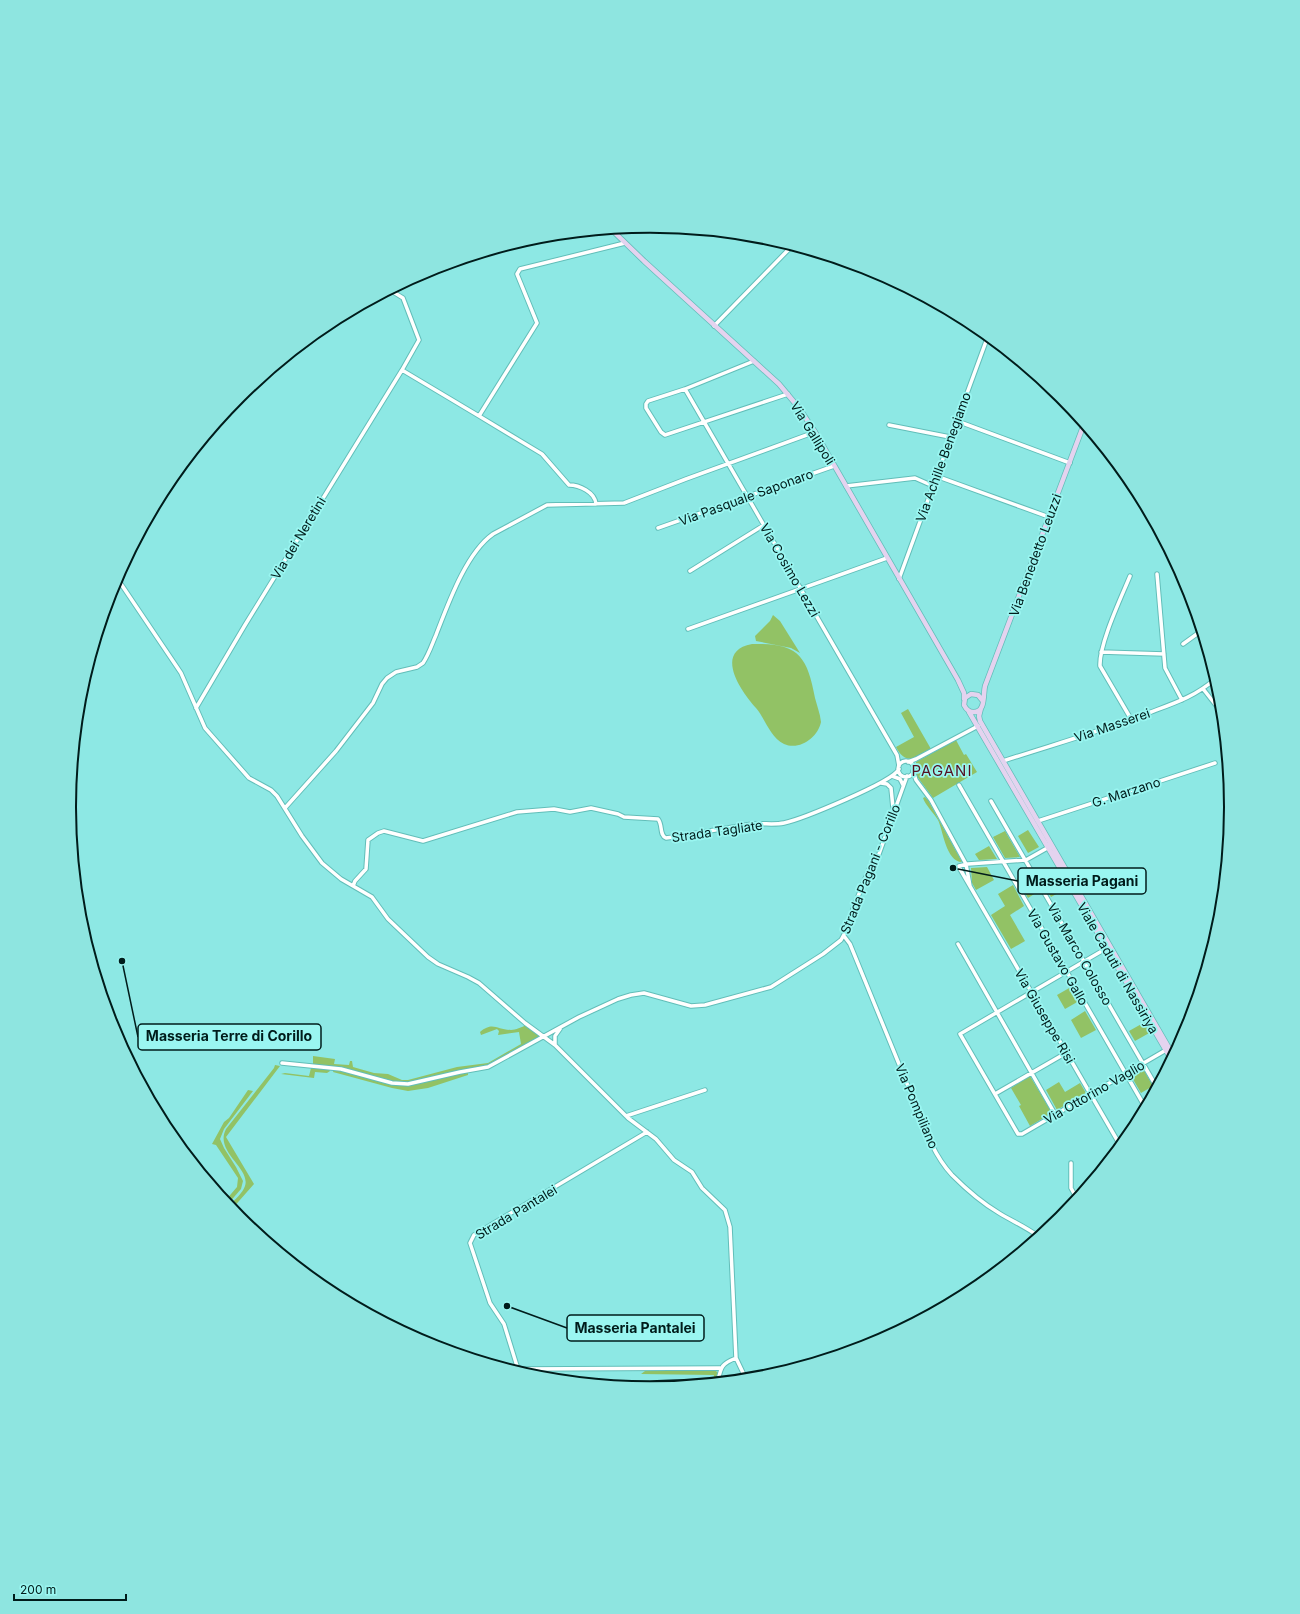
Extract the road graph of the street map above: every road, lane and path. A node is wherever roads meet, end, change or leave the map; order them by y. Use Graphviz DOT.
graph roads {
  1 [pos="616,234"];
  2 [pos="625,243"];
  3 [pos="788,250"];
  4 [pos="395,293"];
  5 [pos="714,326"];
  6 [pos="986,342"];
  7 [pos="754,361"];
  8 [pos="402,370"];
  9 [pos="685,389"];
  10 [pos="788,394"];
  11 [pos="479,416"];
  12 [pos="957,421"];
  13 [pos="704,422"];
  14 [pos="889,425"];
  15 [pos="1082,429"];
  16 [pos="815,432"];
  17 [pos="950,437"];
  18 [pos="728,463"];
  19 [pos="1070,463"];
  20 [pos="834,466"];
  21 [pos="936,476"];
  22 [pos="846,486"];
  23 [pos="933,486"];
  24 [pos="747,497"];
  25 [pos="596,504"];
  26 [pos="1049,517"];
  27 [pos="764,525"];
  28 [pos="658,528"];
  29 [pos="887,558"];
  30 [pos="690,571"];
  31 [pos="1157,574"];
  32 [pos="1130,576"];
  33 [pos="899,578"];
  34 [pos="121,585"];
  35 [pos="801,589"];
  36 [pos="688,629"];
  37 [pos="1197,634"];
  38 [pos="1183,644"];
  39 [pos="1101,652"];
  40 [pos="1164,654"];
  41 [pos="958,680"];
  42 [pos="1210,684"];
  43 [pos="985,686"];
  44 [pos="1204,690"];
  45 [pos="975,694"];
  46 [pos="964,699"];
  47 [pos="1182,700"];
  48 [pos="983,701"];
  49 [pos="1214,703"];
  50 [pos="196,708"];
  51 [pos="981,708"];
  52 [pos="969,712"];
  53 [pos="1131,720"];
  54 [pos="978,726"];
  55 [pos="895,751"];
  56 [pos="916,759"];
  57 [pos="907,761"];
  58 [pos="1003,761"];
  59 [pos="1215,763"];
  60 [pos="912,765"];
  61 [pos="899,768"];
  62 [pos="914,771"];
  63 [pos="901,774"];
  64 [pos="892,776"];
  65 [pos="908,776"];
  66 [pos="918,782"];
  67 [pos="881,783"];
  68 [pos="959,785"];
  69 [pos="903,786"];
  70 [pos="991,801"];
  71 [pos="285,808"];
  72 [pos="893,811"];
  73 [pos="1038,821"];
  74 [pos="1048,847"];
  75 [pos="1026,860"];
  76 [pos="1002,862"];
  77 [pos="966,864"];
  78 [pos="353,886"];
  79 [pos="970,887"];
  80 [pos="844,936"];
  81 [pos="958,944"];
  82 [pos="1107,948"];
  83 [pos="1084,961"];
  84 [pos="1067,972"];
  85 [pos="1032,992"];
  86 [pos="997,1012"];
  87 [pos="566,1024"];
  88 [pos="544,1036"];
  89 [pos="555,1045"];
  90 [pos="1166,1050"];
  91 [pos="1170,1050"];
  92 [pos="1066,1053"];
  93 [pos="1168,1054"];
  94 [pos="282,1063"];
  95 [pos="1143,1063"];
  96 [pos="1032,1073"];
  97 [pos="1126,1073"];
  98 [pos="1154,1082"];
  99 [pos="704,1090"];
  100 [pos="1090,1093"];
  101 [pos="995,1094"];
  102 [pos="1142,1102"];
  103 [pos="1055,1114"];
  104 [pos="626,1116"];
  105 [pos="647,1132"];
  106 [pos="1117,1140"];
  107 [pos="1071,1163"];
  108 [pos="1074,1193"];
  109 [pos="1034,1233"];
  110 [pos="736,1358"];
  111 [pos="517,1365"];
  112 [pos="720,1368"];
  113 [pos="534,1369"];
  114 [pos="744,1373"];
  115 [pos="719,1377"];
  1 -- 2 [label="main road, Via Gallipoli"];
  2 -- 5 [label="main road, Via Gallipoli"];
  2 -- 11 [label="street"];
  3 -- 5 [label="street"];
  4 -- 8 [label="street, Via dei Neretini"];
  5 -- 7 [label="main road, Via Gallipoli"];
  6 -- 12 [label="street, Via Achille Benegiamo"];
  7 -- 9 [label="street"];
  7 -- 10 [label="main road, Via Gallipoli"];
  8 -- 11 [label="street"];
  8 -- 50 [label="street, Via dei Neretini"];
  9 -- 13 [label="street, Via Cosimo Lezzi"];
  9 -- 13 [label="street"];
  10 -- 13 [label="street"];
  10 -- 16 [label="main road, Via Gallipoli"];
  11 -- 25 [label="street"];
  12 -- 17 [label="street, Via Achille Benegiamo"];
  12 -- 19 [label="street"];
  13 -- 18 [label="street, Via Cosimo Lezzi"];
  14 -- 17 [label="street"];
  15 -- 19 [label="main road, Via Benedetto Leuzzi"];
  16 -- 18 [label="street"];
  16 -- 20 [label="main road, Via Gallipoli"];
  17 -- 21 [label="street, Via Achille Benegiamo"];
  18 -- 24 [label="street, Via Cosimo Lezzi"];
  18 -- 25 [label="street"];
  19 -- 26 [label="main road, Via Benedetto Leuzzi"];
  20 -- 22 [label="main road, Via Gallipoli"];
  20 -- 24 [label="street, Via Pasquale Saponaro"];
  21 -- 23 [label="street, Via Achille Benegiamo"];
  21 -- 26 [label="street"];
  22 -- 23 [label="street"];
  22 -- 29 [label="main road, Via Gallipoli"];
  23 -- 33 [label="street, Via Achille Benegiamo"];
  24 -- 27 [label="street, Via Cosimo Lezzi"];
  24 -- 28 [label="street, Via Pasquale Saponaro"];
  25 -- 71 [label="street"];
  26 -- 43 [label="main road, Via Benedetto Leuzzi"];
  27 -- 30 [label="street"];
  27 -- 35 [label="street, Via Cosimo Lezzi"];
  29 -- 33 [label="main road, Via Gallipoli"];
  29 -- 35 [label="street"];
  31 -- 40 [label="street"];
  32 -- 39 [label="street"];
  33 -- 41 [label="main road, Via Gallipoli"];
  34 -- 50 [label="street"];
  35 -- 36 [label="street"];
  35 -- 55 [label="street, Via Cosimo Lezzi"];
  37 -- 38 [label="street"];
  39 -- 40 [label="street"];
  39 -- 53 [label="street"];
  40 -- 47 [label="street"];
  41 -- 45 [label="main road, Via Gallipoli"];
  41 -- 46 [label="main road, Via Gallipoli"];
  42 -- 44 [label="street, Via Masserei"];
  43 -- 45 [label="main road, Via Benedetto Leuzzi"];
  43 -- 48 [label="main road, Via Benedetto Leuzzi"];
  44 -- 47 [label="street, Via Masserei"];
  44 -- 49 [label="street"];
  45 -- 46 [label="main road"];
  45 -- 48 [label="main road, Via Gallipoli"];
  46 -- 52 [label="main road, Via Gallipoli"];
  47 -- 53 [label="street, Via Masserei"];
  48 -- 51 [label="main road"];
  50 -- 71 [label="street"];
  51 -- 52 [label="main road"];
  51 -- 58 [label="main road, Viale Caduti di Nassiriya"];
  52 -- 54 [label="main road, Viale Caduti di Nassiriya"];
  53 -- 58 [label="street, Via Masserei"];
  54 -- 56 [label="street"];
  54 -- 74 [label="main road, Viale Caduti di Nassiriya"];
  55 -- 57 [label="street, Via Cosimo Lezzi"];
  55 -- 61 [label="street, Via Cosimo Lezzi"];
  56 -- 57 [label="street"];
  56 -- 60 [label="street"];
  57 -- 60 [label="street"];
  57 -- 61 [label="street"];
  58 -- 73 [label="main road, Viale Caduti di Nassiriya"];
  59 -- 73 [label="street, G. Marzano"];
  60 -- 62 [label="street"];
  61 -- 63 [label="street"];
  61 -- 64 [label="street, Strada Tagliate"];
  62 -- 65 [label="street, Strada Pagani - Corillo"];
  62 -- 66 [label="street, Via Giuseppe Risi"];
  63 -- 65 [label="street"];
  63 -- 69 [label="street"];
  64 -- 67 [label="street, Strada Tagliate"];
  64 -- 69 [label="street"];
  65 -- 66 [label="street, Via Giuseppe Risi"];
  65 -- 69 [label="street, Strada Pagani - Corillo"];
  66 -- 77 [label="street, Via Giuseppe Risi"];
  67 -- 72 [label="street"];
  67 -- 78 [label="street, Strada Tagliate"];
  68 -- 76 [label="street, Via Gustavo Gallo"];
  69 -- 72 [label="street, Strada Pagani - Corillo"];
  70 -- 75 [label="street, Via Marco Colosso"];
  71 -- 78 [label="street"];
  72 -- 80 [label="street, Strada Pagani - Corillo"];
  73 -- 91 [label="main road, Viale Caduti di Nassiriya"];
  74 -- 75 [label="street"];
  74 -- 82 [label="main road, Viale Caduti di Nassiriya"];
  75 -- 76 [label="street"];
  75 -- 83 [label="street, Via Marco Colosso"];
  76 -- 77 [label="street"];
  76 -- 84 [label="street, Via Gustavo Gallo"];
  77 -- 79 [label="street, Via Giuseppe Risi"];
  77 -- 79 [label="street, Via Giuseppe Risi"];
  78 -- 88 [label="street"];
  79 -- 85 [label="street, Via Giuseppe Risi"];
  80 -- 87 [label="street, Strada Pagani - Corillo"];
  80 -- 109 [label="street, Via Pompiliano"];
  81 -- 86 [label="street"];
  82 -- 83 [label="street"];
  82 -- 90 [label="main road, Viale Caduti di Nassiriya"];
  83 -- 84 [label="street"];
  83 -- 95 [label="street, Via Marco Colosso"];
  84 -- 85 [label="street"];
  84 -- 97 [label="street, Via Gustavo Gallo"];
  85 -- 86 [label="street"];
  85 -- 92 [label="street, Via Giuseppe Risi"];
  86 -- 96 [label="street"];
  86 -- 101 [label="street"];
  87 -- 88 [label="street, Strada Pagani - Corillo"];
  87 -- 89 [label="street"];
  88 -- 89 [label="street"];
  88 -- 94 [label="street, Strada Pagani - Corillo"];
  89 -- 104 [label="street"];
  90 -- 93 [label="main road, Viale Caduti di Nassiriya"];
  90 -- 95 [label="street, Via Ottorino Vaglio"];
  92 -- 96 [label="street"];
  92 -- 100 [label="street, Via Giuseppe Risi"];
  95 -- 97 [label="street, Via Ottorino Vaglio"];
  95 -- 98 [label="street, Via Marco Colosso"];
  96 -- 101 [label="street"];
  96 -- 103 [label="street"];
  97 -- 100 [label="street, Via Ottorino Vaglio"];
  97 -- 102 [label="street, Via Gustavo Gallo"];
  99 -- 104 [label="street"];
  100 -- 103 [label="street, Via Ottorino Vaglio"];
  100 -- 106 [label="street, Via Giuseppe Risi"];
  101 -- 103 [label="street, Via Ottorino Vaglio"];
  104 -- 105 [label="street"];
  105 -- 110 [label="street"];
  105 -- 111 [label="street, Strada Pantalei"];
  107 -- 108 [label="street"];
  110 -- 112 [label="street"];
  110 -- 114 [label="street"];
  112 -- 113 [label="street, Strada Pantalei"];
  112 -- 115 [label="street"];
}
